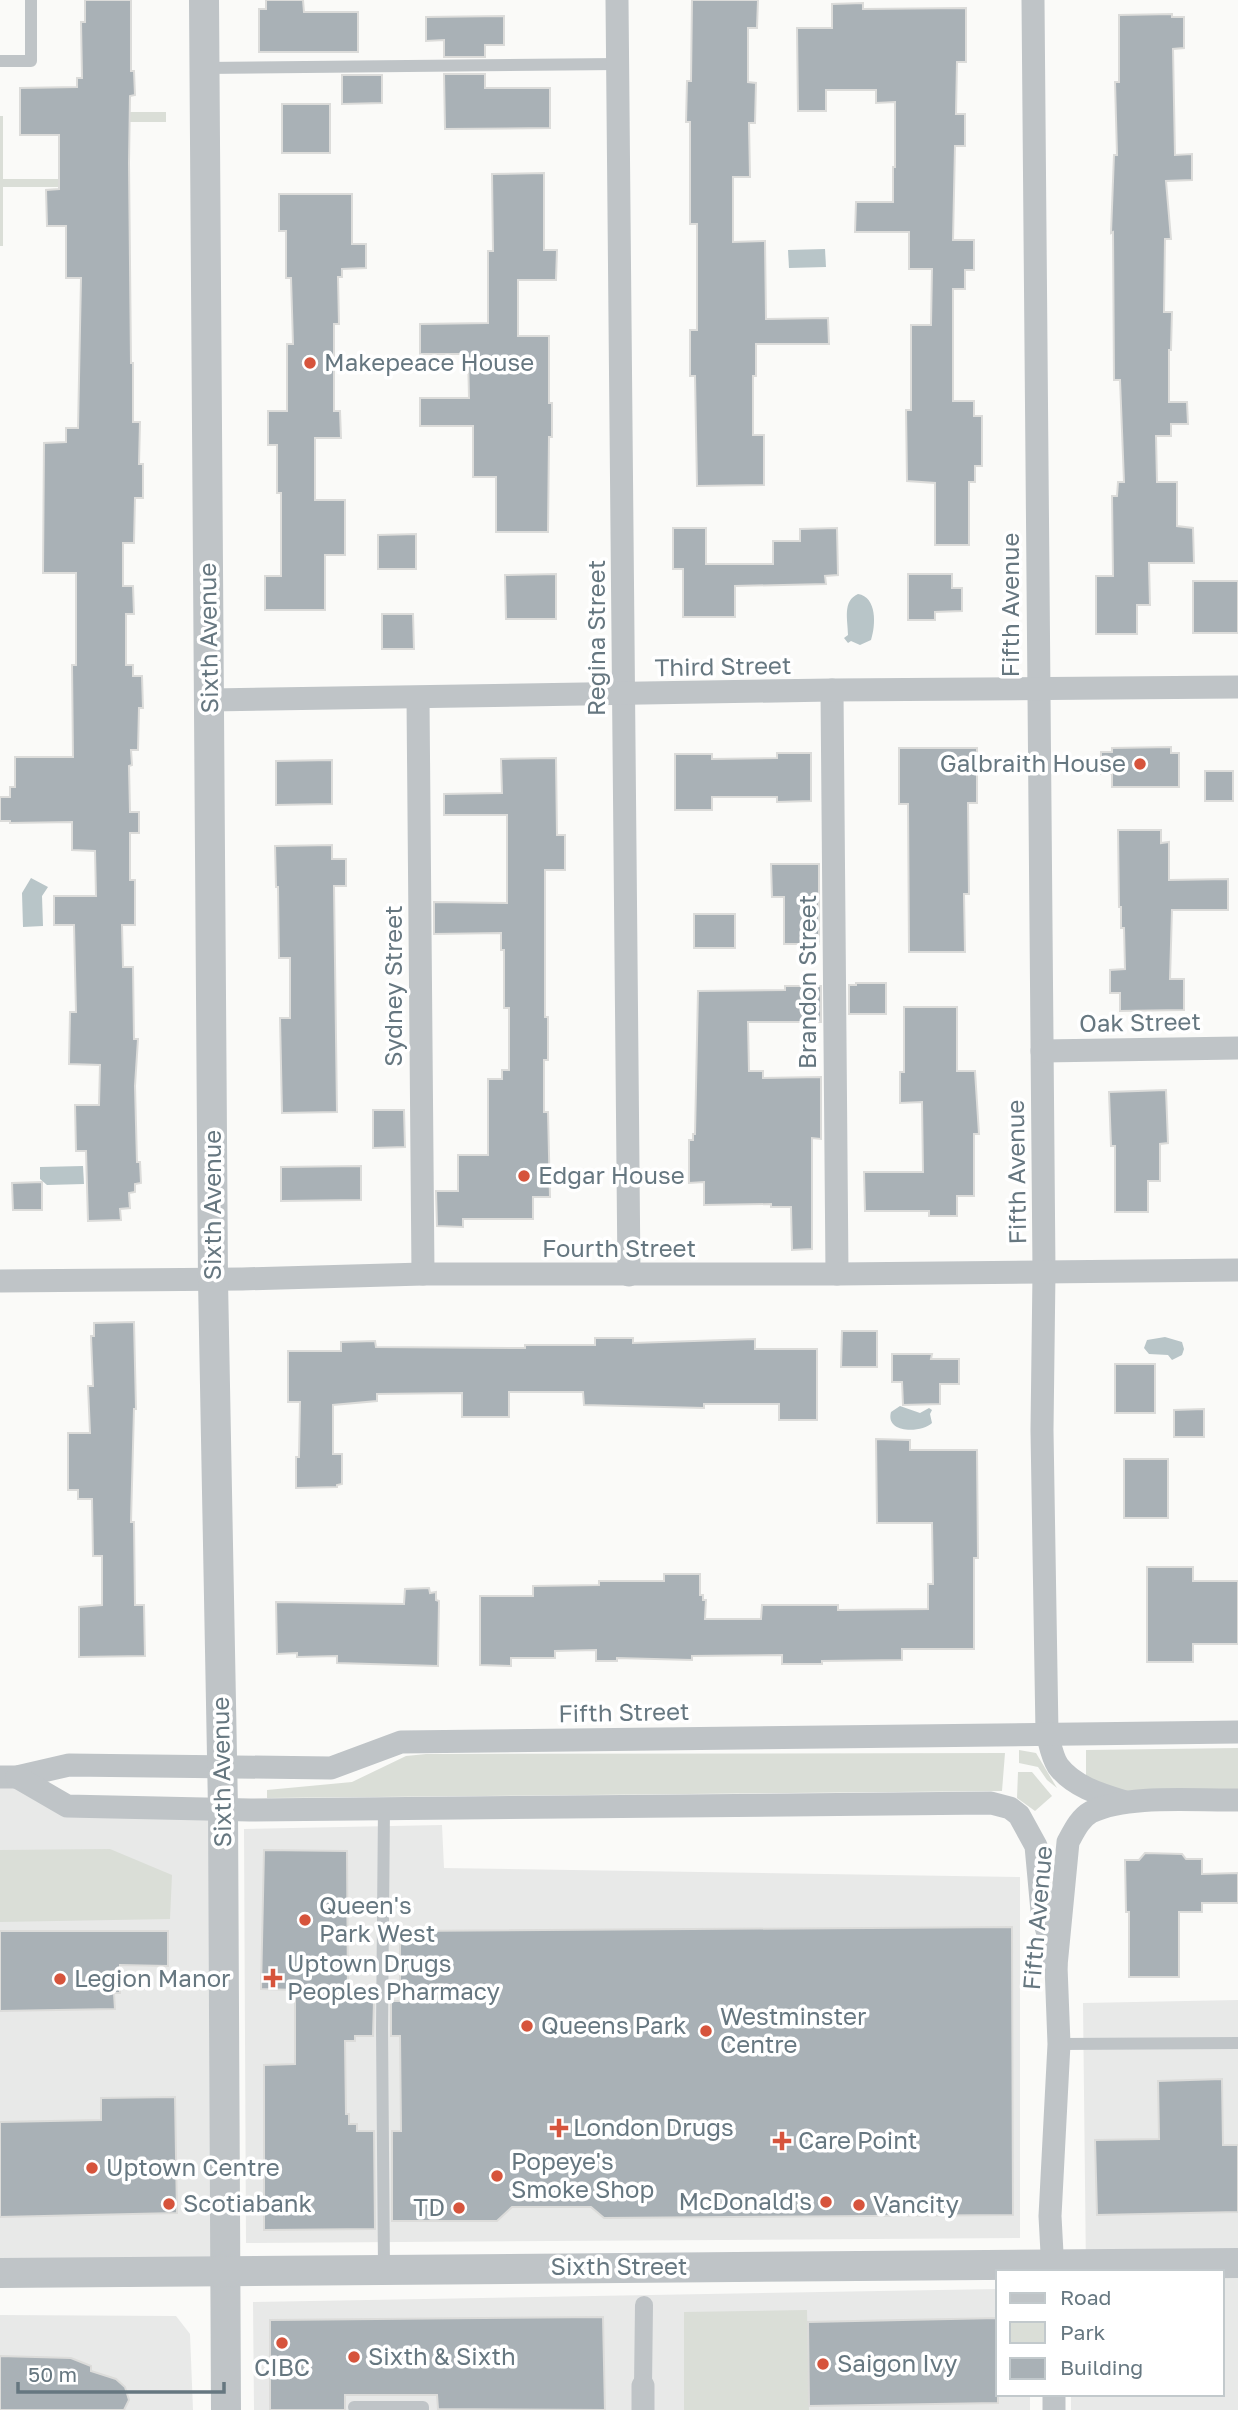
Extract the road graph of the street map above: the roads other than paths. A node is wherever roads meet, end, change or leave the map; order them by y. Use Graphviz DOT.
graph roads {
  1 [pos="31,0"];
  2 [pos="204,0"];
  3 [pos="617,0"];
  4 [pos="1033,0"];
  5 [pos="0,61"];
  6 [pos="618,64"];
  7 [pos="204,68"];
  8 [pos="1238,687"];
  9 [pos="832,690"];
  10 [pos="1038,690"];
  11 [pos="624,695"];
  12 [pos="418,698"];
  13 [pos="210,700"];
  14 [pos="1238,1048"];
  15 [pos="1042,1051"];
  16 [pos="1238,1270"];
  17 [pos="1044,1272"];
  18 [pos="423,1274"];
  19 [pos="629,1275"];
  20 [pos="837,1275"];
  21 [pos="213,1280"];
  22 [pos="0,1281"];
  23 [pos="1238,1732"];
  24 [pos="1048,1733"];
  25 [pos="222,1767"];
  26 [pos="8,1777"];
  27 [pos="1238,1800"];
  28 [pos="1122,1801"];
  29 [pos="384,1808"];
  30 [pos="223,1809"];
  31 [pos="1056,1966"];
  32 [pos="1238,2043"];
  33 [pos="1059,2044"];
  34 [pos="1238,2263"];
  35 [pos="1053,2268"];
  36 [pos="384,2269"];
  37 [pos="225,2271"];
  38 [pos="0,2273"];
  39 [pos="644,2305"];
  40 [pos="643,2386"];
  41 [pos="354,2407"];
  42 [pos="226,2410"];
  43 [pos="423,2410"];
  44 [pos="643,2410"];
  1 -- 5 [label="lane"];
  2 -- 7 [label="street, Sixth Avenue"];
  3 -- 6 [label="street, Regina Street"];
  4 -- 10 [label="street, Fifth Avenue"];
  6 -- 7 [label="lane"];
  6 -- 11 [label="street, Regina Street"];
  7 -- 13 [label="street, Sixth Avenue"];
  8 -- 10 [label="street, Third Street"];
  9 -- 10 [label="street, Third Street"];
  9 -- 11 [label="street, Third Street"];
  9 -- 20 [label="street, Brandon Street"];
  10 -- 15 [label="street, Fifth Avenue"];
  11 -- 12 [label="street, Third Street"];
  11 -- 19 [label="street, Regina Street"];
  12 -- 13 [label="street, Third Street"];
  12 -- 18 [label="street, Sydney Street"];
  13 -- 21 [label="street, Sixth Avenue"];
  14 -- 15 [label="street, Oak Street"];
  15 -- 17 [label="street, Fifth Avenue"];
  16 -- 17 [label="street, Fourth Street"];
  17 -- 20 [label="street, Fourth Street"];
  17 -- 24 [label="street, Fifth Avenue"];
  18 -- 19 [label="street, Fourth Street"];
  18 -- 21 [label="street, Fourth Street"];
  19 -- 20 [label="street, Fourth Street"];
  21 -- 22 [label="street, Fourth Street"];
  21 -- 25 [label="street, Sixth Avenue"];
  23 -- 24 [label="street, Fifth Street"];
  24 -- 25 [label="street, Fifth Street"];
  24 -- 28 [label="street, Fifth Avenue"];
  25 -- 26 [label="street, Fifth Street"];
  25 -- 30 [label="street, Sixth Avenue"];
  26 -- 30 [label="street, Fifth Street"];
  27 -- 28 [label="street"];
  28 -- 31 [label="street, Fifth Avenue"];
  29 -- 30 [label="street, Fifth Street"];
  29 -- 31 [label="street, Fifth Street"];
  29 -- 36 [label="lane"];
  30 -- 37 [label="street, Sixth Avenue"];
  31 -- 33 [label="street, Fifth Avenue"];
  32 -- 33 [label="lane"];
  33 -- 35 [label="street, Fifth Avenue"];
  34 -- 35 [label="street, Sixth Street"];
  35 -- 36 [label="street, Sixth Street"];
  36 -- 37 [label="street, Sixth Street"];
  37 -- 38 [label="street, Sixth Street"];
  37 -- 42 [label="street, Sixth Avenue"];
  39 -- 40 [label="street"];
  40 -- 44 [label="street"];
  41 -- 43 [label="lane"];
}
